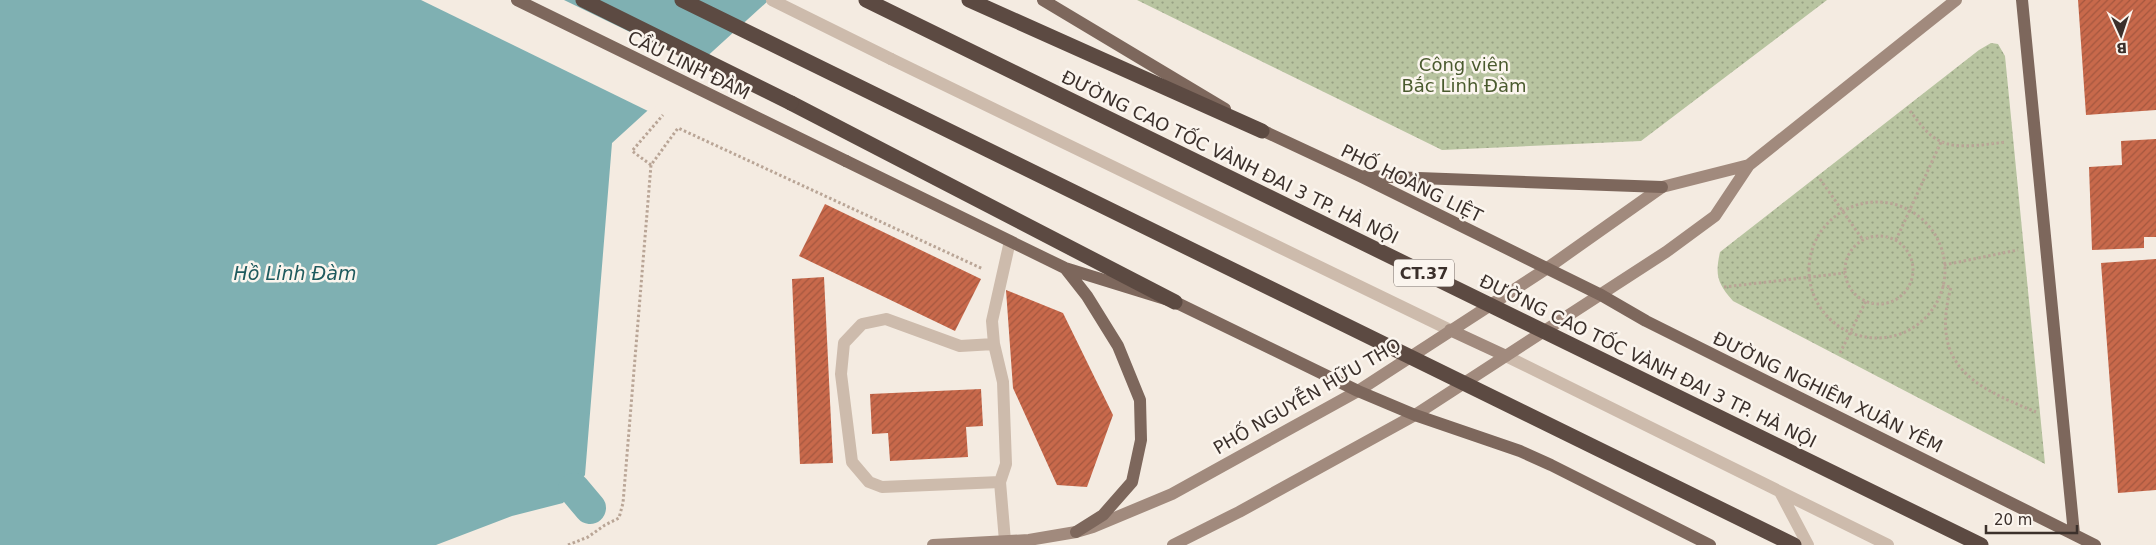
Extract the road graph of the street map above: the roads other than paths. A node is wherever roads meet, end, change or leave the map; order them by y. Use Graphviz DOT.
graph roads {
  1 [pos="517,0"];
  2 [pos="583,0"];
  3 [pos="682,0"];
  4 [pos="772,0"];
  5 [pos="866,0"];
  6 [pos="969,0"];
  7 [pos="1043,0"];
  8 [pos="1956,0"];
  9 [pos="2022,0"];
  10 [pos="1262,131"];
  11 [pos="1749,165"];
  12 [pos="1360,176"];
  13 [pos="1662,187"];
  14 [pos="1010,241"];
  15 [pos="1064,268"];
  16 [pos="1546,269"];
  17 [pos="1601,295"];
  18 [pos="1175,302"];
  19 [pos="1450,330"];
  20 [pos="994,344"];
  21 [pos="1506,356"];
  22 [pos="1358,391"];
  23 [pos="1415,415"];
  24 [pos="1000,482"];
  25 [pos="1780,492"];
  26 [pos="1076,532"];
  27 [pos="2074,534"];
  28 [pos="1005,541"];
  29 [pos="933,545"];
  30 [pos="1174,545"];
  31 [pos="1710,545"];
  32 [pos="1794,545"];
  33 [pos="1808,545"];
  34 [pos="1888,545"];
  35 [pos="1981,545"];
  36 [pos="2095,545"];
  1 -- 14 [label="main road, CẦU LINH ĐÀM, bridge"];
  2 -- 18 [label="highway, bridge"];
  3 -- 32 [label="highway, bridge"];
  4 -- 19 [label="street, bridge"];
  5 -- 35 [label="highway, ĐƯỜNG CAO TỐC VÀNH ĐAI 3 TP. HÀ NỘI / CT.37, bridge"];
  6 -- 10 [label="highway"];
  7 -- 10 [label="main road, PHỐ HOÀNG LIỆT"];
  8 -- 11 [label="main road, PHỐ NGUYỄN HỮU THỌ"];
  9 -- 27 [label="main road"];
  10 -- 12 [label="main road, PHỐ HOÀNG LIỆT"];
  11 -- 13 [label="main road, PHỐ NGUYỄN HỮU THỌ"];
  11 -- 17 [label="main road, PHỐ NGUYỄN HỮU THỌ"];
  12 -- 13 [label="main road"];
  12 -- 16 [label="main road, PHỐ HOÀNG LIỆT"];
  13 -- 16 [label="main road, PHỐ NGUYỄN HỮU THỌ"];
  14 -- 15 [label="main road, CẦU LINH ĐÀM"];
  14 -- 20 [label="street"];
  15 -- 18 [label="main road"];
  15 -- 26 [label="main road"];
  16 -- 17 [label="main road, ĐƯỜNG NGHIÊM XUÂN YÊM"];
  16 -- 19 [label="main road, PHỐ NGUYỄN HỮU THỌ"];
  17 -- 21 [label="main road, PHỐ NGUYỄN HỮU THỌ"];
  17 -- 27 [label="main road, ĐƯỜNG NGHIÊM XUÂN YÊM"];
  18 -- 22 [label="main road"];
  19 -- 21 [label="main road"];
  19 -- 22 [label="main road, PHỐ NGUYỄN HỮU THỌ"];
  20 -- 24 [label="street"];
  20 -- 24 [label="street"];
  21 -- 23 [label="main road, PHỐ NGUYỄN HỮU THỌ"];
  21 -- 25 [label="street"];
  22 -- 23 [label="main road"];
  22 -- 26 [label="main road, PHỐ NGUYỄN HỮU THỌ"];
  23 -- 30 [label="main road, PHỐ NGUYỄN HỮU THỌ"];
  23 -- 31 [label="main road"];
  24 -- 28 [label="street"];
  25 -- 33 [label="street"];
  25 -- 34 [label="street"];
  26 -- 28 [label="main road, PHỐ NGUYỄN HỮU THỌ"];
  27 -- 36 [label="main road, ĐƯỜNG NGHIÊM XUÂN YÊM"];
  28 -- 29 [label="main road, PHỐ NGUYỄN HỮU THỌ"];
}
